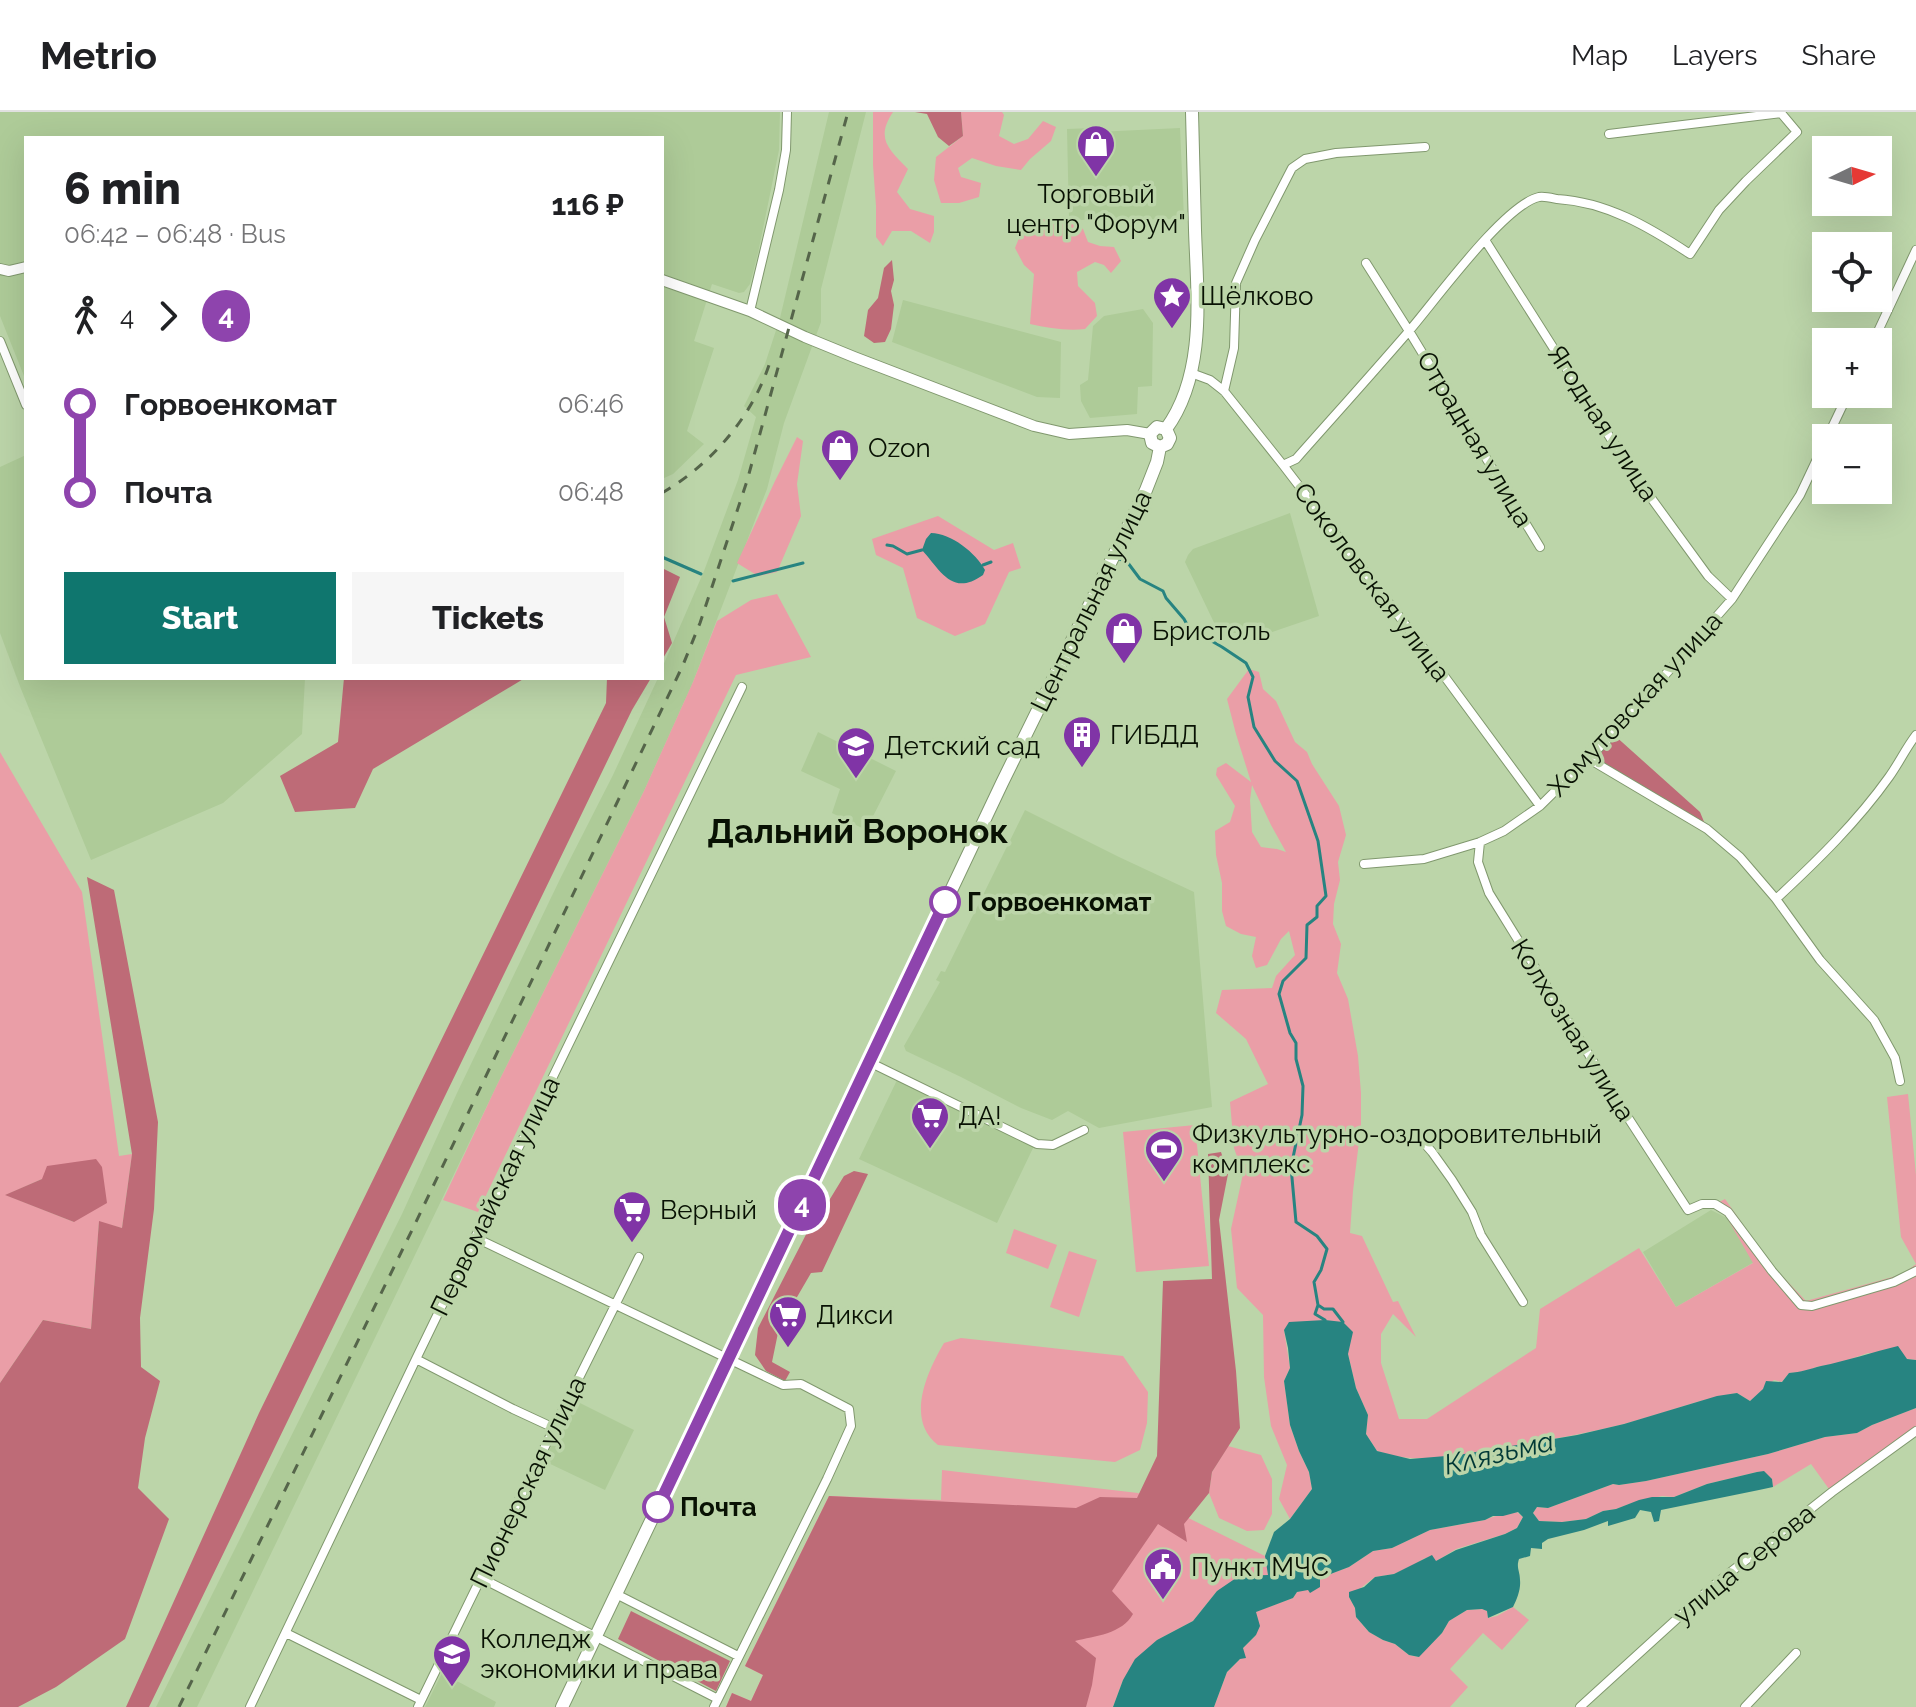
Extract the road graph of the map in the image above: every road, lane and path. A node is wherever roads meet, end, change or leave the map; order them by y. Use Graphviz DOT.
graph roads {
  1 [pos="787,112"];
  2 [pos="1192,112"];
  3 [pos="1609,134"];
  4 [pos="1425,147"];
  5 [pos="1485,240"];
  6 [pos="1916,250"];
  7 [pos="1366,263"];
  8 [pos="24,267"];
  9 [pos="0,270"];
  10 [pos="664,281"];
  11 [pos="750,311"];
  12 [pos="1880,328"];
  13 [pos="1409,331"];
  14 [pos="0,341"];
  15 [pos="1191,373"];
  16 [pos="1224,391"];
  17 [pos="24,400"];
  18 [pos="1166,429"];
  19 [pos="1150,434"];
  20 [pos="1160,447"];
  21 [pos="1283,465"];
  22 [pos="1812,469"];
  23 [pos="1540,547"];
  24 [pos="1732,599"];
  25 [pos="742,687"];
  26 [pos="1916,735"];
  27 [pos="1589,759"];
  28 [pos="1540,806"];
  29 [pos="1480,842"];
  30 [pos="1364,864"];
  31 [pos="1776,899"];
  32 [pos="869,1062"];
  33 [pos="1900,1081"];
  34 [pos="1084,1130"];
  35 [pos="1417,1135"];
  36 [pos="476,1238"];
  37 [pos="639,1257"];
  38 [pos="1916,1271"];
  39 [pos="1523,1302"];
  40 [pos="616,1305"];
  41 [pos="416,1359"];
  42 [pos="728,1359"];
  43 [pos="554,1428"];
  44 [pos="1916,1431"];
  45 [pos="481,1578"];
  46 [pos="616,1594"];
  47 [pos="286,1633"];
  48 [pos="595,1636"];
  49 [pos="1796,1653"];
  50 [pos="738,1656"];
  51 [pos="716,1703"];
  52 [pos="420,1704"];
  53 [pos="250,1707"];
  54 [pos="562,1707"];
  55 [pos="1580,1707"];
  56 [pos="1745,1707"];
  1 -- 11 [label="street"];
  2 -- 15 [label="main road, Центральная улица"];
  3 -- 5 [label="street, Отрадная улица"];
  4 -- 16 [label="street"];
  5 -- 13 [label="street, Отрадная улица"];
  5 -- 24 [label="street, Ягодная улица"];
  6 -- 12 [label="street"];
  7 -- 13 [label="street, Отрадная улица"];
  8 -- 9 [label="street"];
  10 -- 11 [label="street"];
  11 -- 19 [label="street"];
  13 -- 21 [label="street, Отрадная улица"];
  13 -- 23 [label="street, Отрадная улица"];
  14 -- 17 [label="street"];
  15 -- 16 [label="street, Соколовская улица"];
  15 -- 18 [label="main road, Центральная улица"];
  16 -- 21 [label="street, Соколовская улица"];
  18 -- 19 [label="main road"];
  18 -- 20 [label="main road, Центральная улица"];
  19 -- 20 [label="main road"];
  20 -- 32 [label="main road, Центральная улица"];
  21 -- 28 [label="street, Соколовская улица"];
  22 -- 24 [label="street, Хомутовская улица"];
  24 -- 27 [label="street, Хомутовская улица"];
  25 -- 36 [label="street, Первомайская улица"];
  26 -- 31 [label="street"];
  27 -- 28 [label="street, Хомутовская улица"];
  27 -- 31 [label="street"];
  28 -- 29 [label="street, Хомутовская улица"];
  29 -- 30 [label="street, Хомутовская улица"];
  29 -- 38 [label="street, Колхозная улица"];
  31 -- 33 [label="street"];
  32 -- 34 [label="street"];
  32 -- 42 [label="main road, Центральная улица"];
  35 -- 39 [label="street"];
  36 -- 40 [label="street"];
  36 -- 41 [label="street, Первомайская улица"];
  37 -- 40 [label="street, Пионерская улица"];
  40 -- 42 [label="street"];
  40 -- 43 [label="street, Пионерская улица"];
  41 -- 43 [label="street"];
  41 -- 47 [label="street, Первомайская улица"];
  42 -- 46 [label="main road, Центральная улица"];
  42 -- 50 [label="street"];
  43 -- 45 [label="street, Пионерская улица"];
  44 -- 55 [label="street, улица Серова"];
  45 -- 48 [label="street"];
  45 -- 52 [label="street, Пионерская улица"];
  46 -- 48 [label="main road, Центральная улица"];
  46 -- 50 [label="street"];
  47 -- 52 [label="street"];
  47 -- 53 [label="street, Первомайская улица"];
  48 -- 51 [label="street"];
  48 -- 54 [label="main road, Центральная улица"];
  49 -- 56 [label="street"];
  50 -- 51 [label="street"];
}
